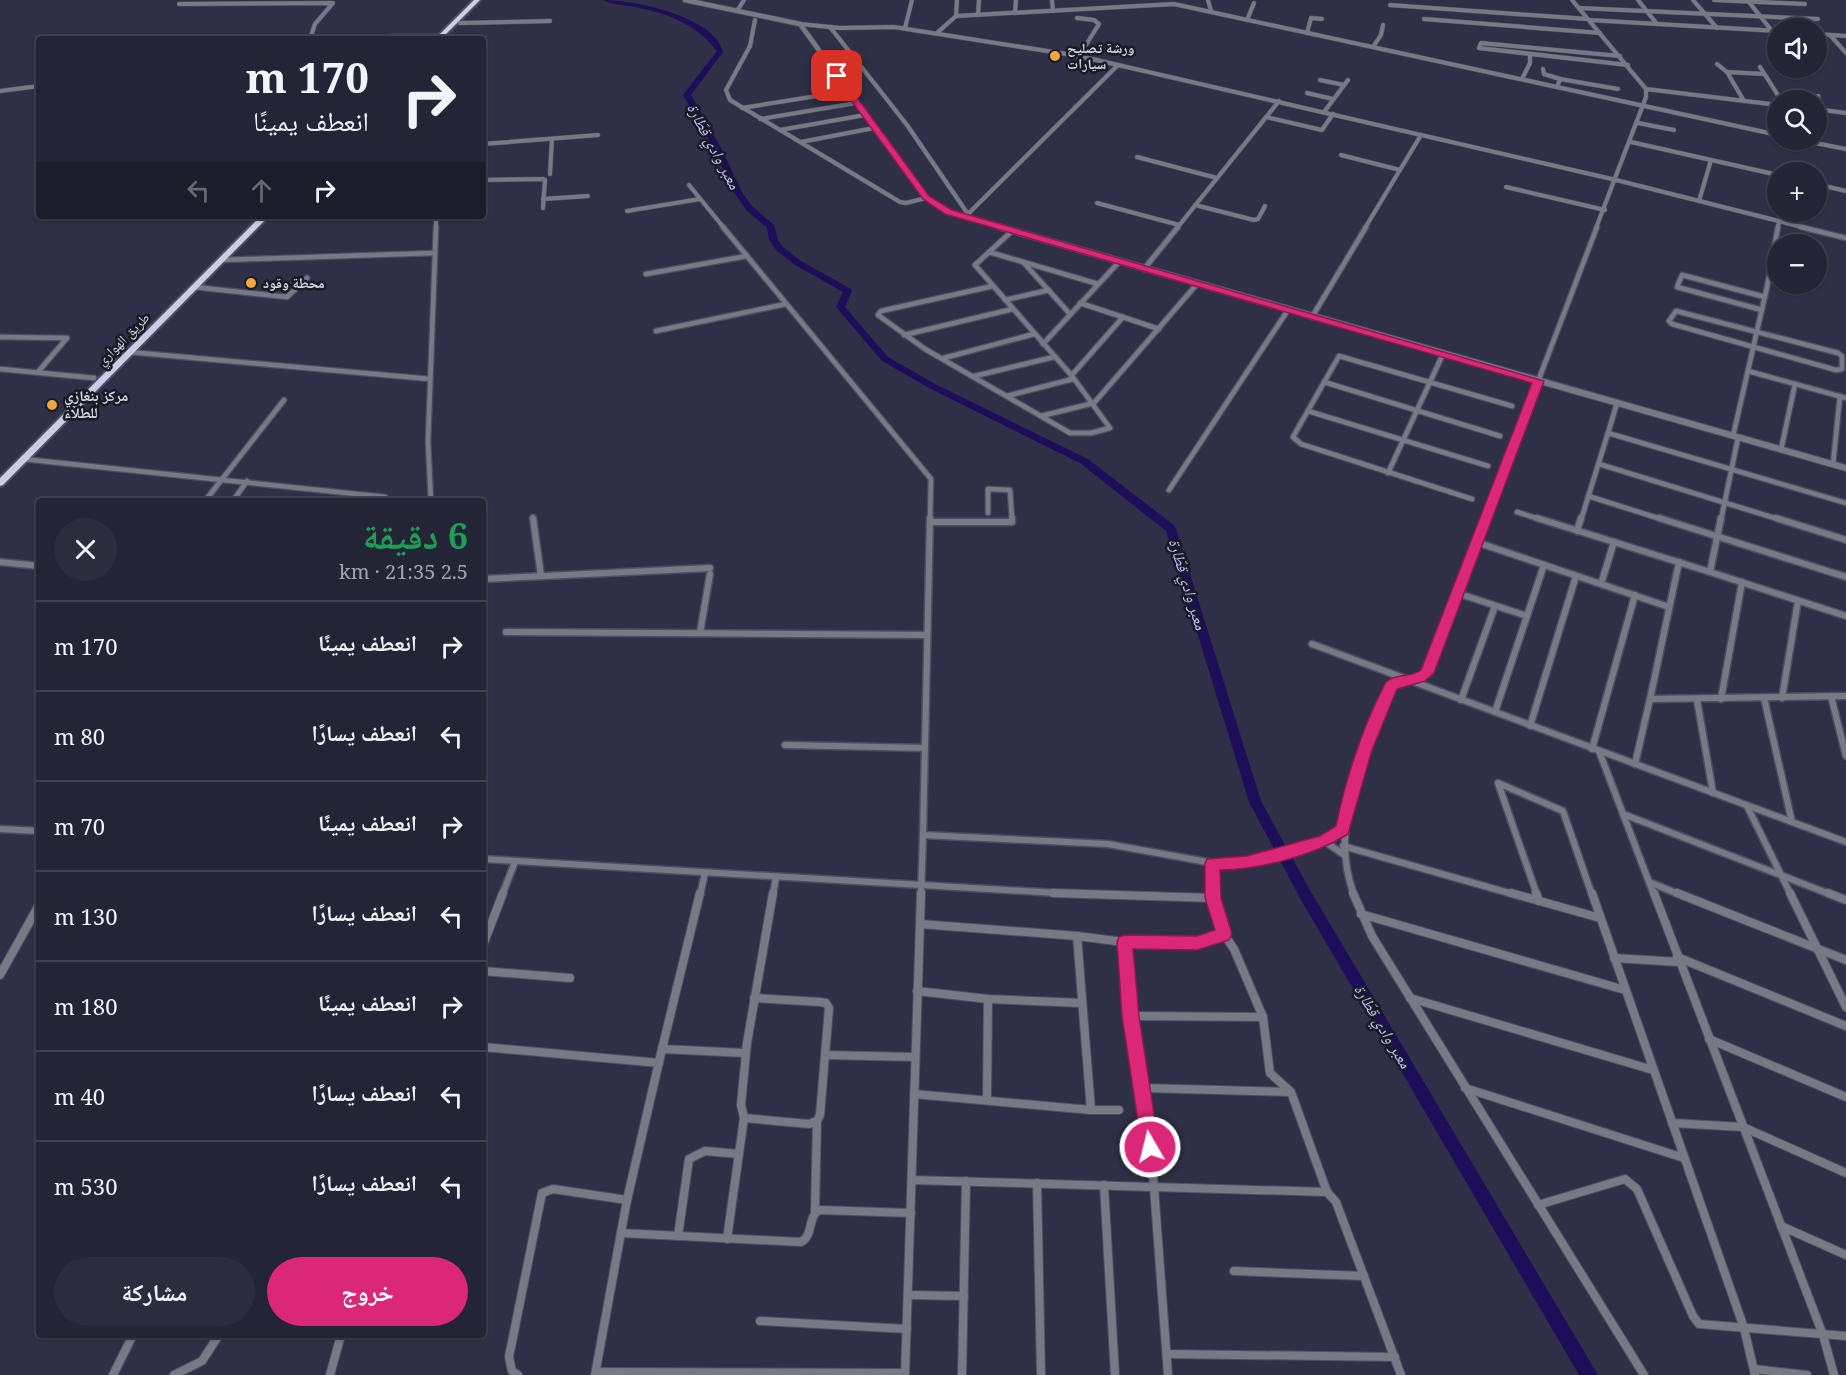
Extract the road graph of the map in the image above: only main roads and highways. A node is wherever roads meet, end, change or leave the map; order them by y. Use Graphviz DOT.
graph roads {
  1 [pos="477,0"];
  2 [pos="483,0"];
  3 [pos="443,36"];
  4 [pos="444,36"];
  5 [pos="255,219"];
  6 [pos="262,219"];
  7 [pos="0,473"];
  8 [pos="0,483"];
  1 -- 3 [label="highway"];
  2 -- 4 [label="highway"];
  5 -- 7 [label="highway, طريق الهواري"];
  6 -- 8 [label="highway, طريق الهواري"];
}
